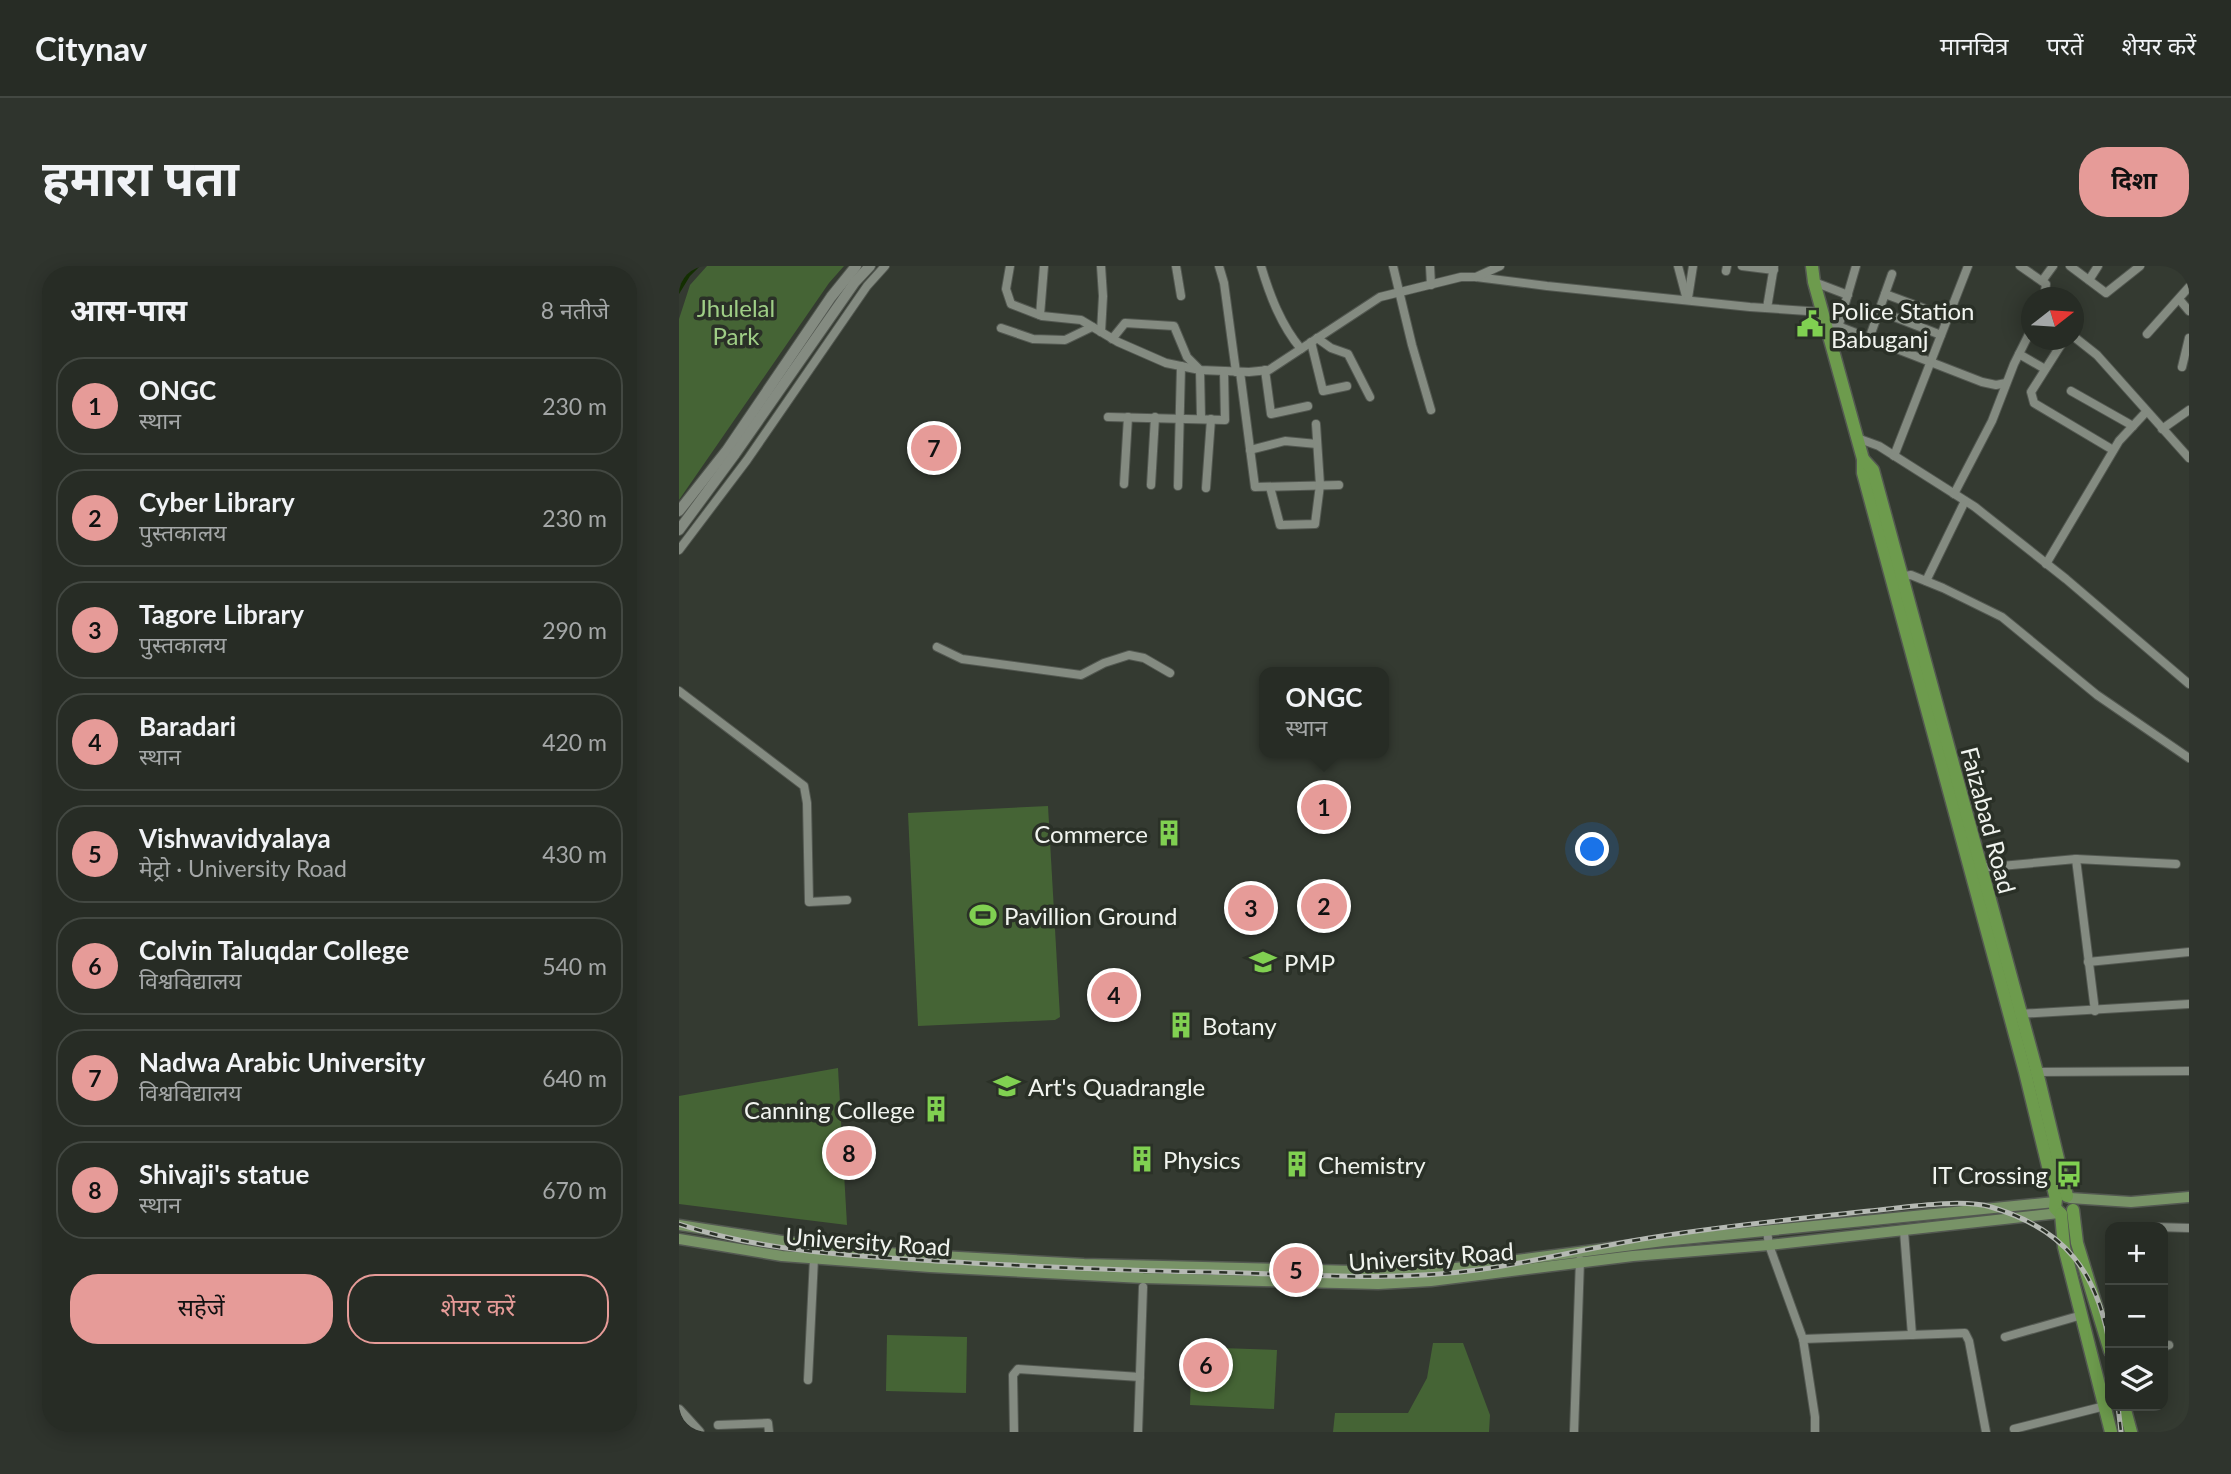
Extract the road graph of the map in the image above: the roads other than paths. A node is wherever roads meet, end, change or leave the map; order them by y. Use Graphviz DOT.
graph roads {
  1 [pos="856,266"];
  2 [pos="870,266"];
  3 [pos="885,266"];
  4 [pos="1010,266"];
  5 [pos="1044,266"];
  6 [pos="1101,266"];
  7 [pos="1176,266"];
  8 [pos="1219,266"];
  9 [pos="1261,266"];
  10 [pos="1393,266"];
  11 [pos="1430,266"];
  12 [pos="1500,266"];
  13 [pos="1678,266"];
  14 [pos="1693,266"];
  15 [pos="1742,266"];
  16 [pos="1812,266"];
  17 [pos="1856,266"];
  18 [pos="1968,266"];
  19 [pos="2020,266"];
  20 [pos="2053,266"];
  21 [pos="2070,266"];
  22 [pos="2098,266"];
  23 [pos="2140,266"];
  24 [pos="1774,268"];
  25 [pos="1892,274"];
  26 [pos="1476,277"];
  27 [pos="2089,280"];
  28 [pos="2042,281"];
  29 [pos="1814,282"];
  30 [pos="1431,285"];
  31 [pos="2046,287"];
  32 [pos="2189,287"];
  33 [pos="1399,293"];
  34 [pos="1885,294"];
  35 [pos="1849,295"];
  36 [pos="1181,296"];
  37 [pos="2179,299"];
  38 [pos="1687,300"];
  39 [pos="1767,308"];
  40 [pos="1879,311"];
  41 [pos="2189,311"];
  42 [pos="1040,315"];
  43 [pos="1823,316"];
  44 [pos="1947,317"];
  45 [pos="1092,327"];
  46 [pos="1001,328"];
  47 [pos="1838,328"];
  48 [pos="1101,332"];
  49 [pos="2147,334"];
  50 [pos="1941,335"];
  51 [pos="2189,338"];
  52 [pos="1112,339"];
  53 [pos="1869,339"];
  54 [pos="1314,340"];
  55 [pos="2084,344"];
  56 [pos="1301,349"];
  57 [pos="2021,350"];
  58 [pos="2057,350"];
  59 [pos="2019,354"];
  60 [pos="1930,362"];
  61 [pos="1181,366"];
  62 [pos="2182,367"];
  63 [pos="2045,369"];
  64 [pos="1200,370"];
  65 [pos="1265,370"];
  66 [pos="1224,371"];
  67 [pos="1238,372"];
  68 [pos="2006,383"];
  69 [pos="1347,386"];
  70 [pos="2071,391"];
  71 [pos="1370,397"];
  72 [pos="1308,406"];
  73 [pos="1431,410"];
  74 [pos="2189,410"];
  75 [pos="2146,412"];
  76 [pos="1108,416"];
  77 [pos="1128,417"];
  78 [pos="1155,417"];
  79 [pos="1180,417"];
  80 [pos="1201,418"];
  81 [pos="1211,419"];
  82 [pos="1316,424"];
  83 [pos="2133,426"];
  84 [pos="2162,429"];
  85 [pos="1857,438"];
  86 [pos="1317,444"];
  87 [pos="1250,450"];
  88 [pos="2113,450"];
  89 [pos="1894,456"];
  90 [pos="2189,458"];
  91 [pos="1124,484"];
  92 [pos="1151,485"];
  93 [pos="1320,485"];
  94 [pos="1339,485"];
  95 [pos="1178,486"];
  96 [pos="1271,487"];
  97 [pos="1206,488"];
  98 [pos="1954,494"];
  99 [pos="1965,501"];
  100 [pos="679,511"];
  101 [pos="679,530"];
  102 [pos="679,550"];
  103 [pos="2046,564"];
  104 [pos="1896,577"];
  105 [pos="1926,581"];
  106 [pos="937,647"];
  107 [pos="1170,673"];
  108 [pos="2189,684"];
  109 [pos="679,691"];
  110 [pos="2189,758"];
  111 [pos="2076,859"];
  112 [pos="2176,864"];
  113 [pos="1975,870"];
  114 [pos="847,900"];
  115 [pos="2189,952"];
  116 [pos="2088,962"];
  117 [pos="2189,1004"];
  118 [pos="2095,1011"];
  119 [pos="2015,1015"];
  120 [pos="2189,1071"];
  121 [pos="2031,1072"];
  122 [pos="2189,1197"];
  123 [pos="2189,1204"];
  124 [pos="2064,1205"];
  125 [pos="679,1225"];
  126 [pos="2168,1227"];
  127 [pos="2189,1228"];
  128 [pos="1767,1231"];
  129 [pos="1904,1231"];
  130 [pos="679,1239"];
  131 [pos="1672,1240"];
  132 [pos="1769,1245"];
  133 [pos="1580,1251"];
  134 [pos="1674,1253"];
  135 [pos="860,1257"];
  136 [pos="814,1258"];
  137 [pos="1580,1264"];
  138 [pos="1143,1287"];
  139 [pos="2082,1315"];
  140 [pos="1912,1335"];
  141 [pos="2005,1337"];
  142 [pos="1803,1339"];
  143 [pos="2109,1348"];
  144 [pos="1140,1377"];
  145 [pos="808,1380"];
  146 [pos="2105,1406"];
  147 [pos="679,1410"];
  148 [pos="2106,1411"];
  149 [pos="2125,1411"];
  150 [pos="2014,1429"];
  151 [pos="699,1432"];
  152 [pos="723,1432"];
  153 [pos="769,1432"];
  154 [pos="1014,1432"];
  155 [pos="1138,1432"];
  156 [pos="1574,1432"];
  157 [pos="1815,1432"];
  158 [pos="1986,1432"];
  159 [pos="2111,1432"];
  160 [pos="2131,1432"];
  1 -- 100 [label="street"];
  2 -- 101 [label="street"];
  3 -- 102 [label="street"];
  4 -- 42 [label="street"];
  5 -- 42 [label="street"];
  6 -- 48 [label="street"];
  7 -- 36 [label="street"];
  8 -- 67 [label="street"];
  9 -- 56 [label="street"];
  10 -- 33 [label="street"];
  11 -- 30 [label="street"];
  12 -- 26 [label="street"];
  13 -- 38 [label="street"];
  14 -- 38 [label="street"];
  15 -- 24 [label="street"];
  16 -- 29 [label="main road, Faizabad Road"];
  17 -- 35 [label="street"];
  18 -- 44 [label="street"];
  19 -- 28 [label="street"];
  20 -- 28 [label="street"];
  21 -- 27 [label="street"];
  22 -- 27 [label="street"];
  23 -- 27 [label="street"];
  24 -- 39 [label="street"];
  25 -- 34 [label="street"];
  26 -- 30 [label="street"];
  26 -- 38 [label="street"];
  28 -- 31 [label="street"];
  29 -- 35 [label="street"];
  29 -- 43 [label="main road, Faizabad Road"];
  30 -- 33 [label="street"];
  32 -- 37 [label="street"];
  33 -- 54 [label="street"];
  33 -- 73 [label="street"];
  34 -- 40 [label="street"];
  34 -- 44 [label="street"];
  35 -- 47 [label="street"];
  37 -- 41 [label="street"];
  37 -- 49 [label="street"];
  38 -- 39 [label="street"];
  39 -- 43 [label="street"];
  40 -- 50 [label="street"];
  40 -- 53 [label="street"];
  42 -- 45 [label="street"];
  43 -- 47 [label="street"];
  43 -- 85 [label="main road, Faizabad Road"];
  44 -- 50 [label="street"];
  45 -- 46 [label="street"];
  45 -- 48 [label="street"];
  47 -- 53 [label="street"];
  48 -- 52 [label="street"];
  50 -- 60 [label="street"];
  51 -- 62 [label="street"];
  52 -- 61 [label="street"];
  52 -- 64 [label="street"];
  53 -- 60 [label="street"];
  54 -- 56 [label="street"];
  54 -- 69 [label="street"];
  54 -- 71 [label="street"];
  55 -- 75 [label="street"];
  56 -- 65 [label="street"];
  57 -- 59 [label="street"];
  58 -- 63 [label="street"];
  59 -- 63 [label="street"];
  59 -- 68 [label="street"];
  60 -- 68 [label="street"];
  60 -- 89 [label="street"];
  61 -- 64 [label="street"];
  61 -- 79 [label="street"];
  63 -- 88 [label="street"];
  64 -- 66 [label="street"];
  64 -- 80 [label="street"];
  65 -- 67 [label="street"];
  65 -- 72 [label="street"];
  66 -- 67 [label="street"];
  66 -- 81 [label="street"];
  67 -- 87 [label="street"];
  68 -- 98 [label="street"];
  70 -- 83 [label="street"];
  74 -- 84 [label="street"];
  75 -- 83 [label="street"];
  75 -- 84 [label="street"];
  76 -- 77 [label="street"];
  77 -- 78 [label="street"];
  77 -- 91 [label="street"];
  78 -- 79 [label="street"];
  78 -- 92 [label="street"];
  79 -- 80 [label="street"];
  79 -- 95 [label="street"];
  80 -- 81 [label="street"];
  81 -- 97 [label="street"];
  82 -- 86 [label="street"];
  83 -- 88 [label="street"];
  84 -- 90 [label="street"];
  85 -- 89 [label="street"];
  85 -- 104 [label="main road, Faizabad Road"];
  86 -- 87 [label="street"];
  86 -- 93 [label="street"];
  87 -- 96 [label="street"];
  88 -- 103 [label="street"];
  89 -- 98 [label="street"];
  93 -- 94 [label="street"];
  93 -- 96 [label="street"];
  93 -- 96 [label="street"];
  98 -- 99 [label="street"];
  99 -- 103 [label="street"];
  99 -- 105 [label="street"];
  103 -- 108 [label="street"];
  104 -- 105 [label="street"];
  104 -- 113 [label="main road, Faizabad Road"];
  105 -- 110 [label="street"];
  106 -- 107 [label="street"];
  109 -- 114 [label="street"];
  111 -- 112 [label="street"];
  111 -- 113 [label="street"];
  111 -- 116 [label="street"];
  113 -- 119 [label="main road, Faizabad Road"];
  115 -- 116 [label="street"];
  116 -- 118 [label="street"];
  117 -- 118 [label="street"];
  118 -- 119 [label="street"];
  119 -- 121 [label="main road, Faizabad Road"];
  120 -- 121 [label="street"];
  121 -- 124 [label="main road, Faizabad Road"];
  122 -- 124 [label="main road"];
  123 -- 124 [label="main road"];
  124 -- 128 [label="main road, University Road"];
  124 -- 129 [label="main road, University Road"];
  124 -- 139 [label="main road, Faizabad Road"];
  124 -- 143 [label="main road, Faizabad Road"];
  125 -- 135 [label="main road, University Road"];
  126 -- 127 [label="street"];
  128 -- 131 [label="main road, University Road"];
  128 -- 132 [label="street"];
  129 -- 132 [label="main road, University Road"];
  129 -- 140 [label="street"];
  130 -- 136 [label="main road, University Road"];
  131 -- 133 [label="main road, University Road"];
  131 -- 134 [label="main road"];
  132 -- 134 [label="main road, University Road"];
  132 -- 142 [label="street"];
  133 -- 135 [label="main road, University Road"];
  133 -- 137 [label="street"];
  134 -- 137 [label="main road, University Road"];
  135 -- 136 [label="main road, University Road"];
  135 -- 137 [label="main road, University Road"];
  136 -- 145 [label="street"];
  137 -- 156 [label="street"];
  138 -- 144 [label="street"];
  139 -- 141 [label="street"];
  139 -- 146 [label="main road, Faizabad Road"];
  140 -- 142 [label="street"];
  140 -- 158 [label="street"];
  142 -- 157 [label="street"];
  144 -- 154 [label="street"];
  144 -- 155 [label="street"];
  146 -- 150 [label="street"];
  147 -- 151 [label="street"];
  148 -- 159 [label="main road, Faizabad Road"];
  149 -- 160 [label="main road"];
  152 -- 153 [label="street"];
}
